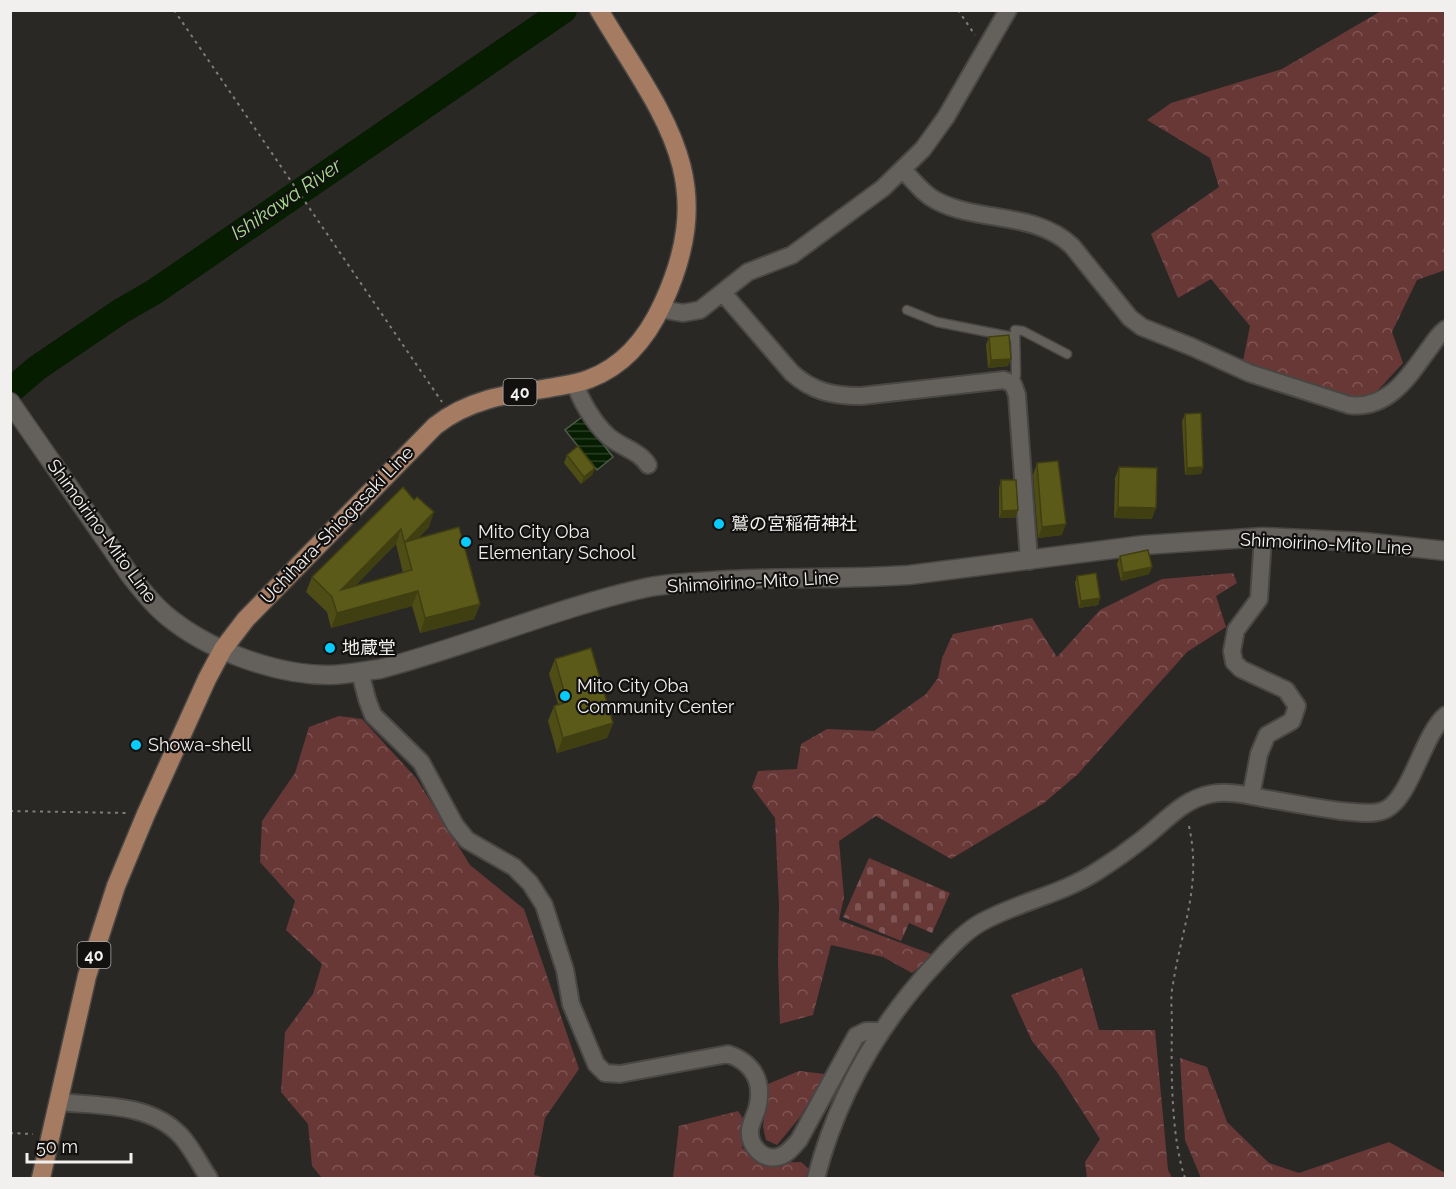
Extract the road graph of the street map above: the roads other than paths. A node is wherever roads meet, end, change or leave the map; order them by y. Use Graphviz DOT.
graph roads {
  1 [pos="599,10"];
  2 [pos="1008,10"];
  3 [pos="903,170"];
  4 [pos="723,293"];
  5 [pos="660,309"];
  6 [pos="907,310"];
  7 [pos="1446,329"];
  8 [pos="1013,338"];
  9 [pos="1067,354"];
  10 [pos="575,384"];
  11 [pos="1013,384"];
  12 [pos="11,403"];
  13 [pos="648,465"];
  14 [pos="1263,537"];
  15 [pos="1446,551"];
  16 [pos="1029,561"];
  17 [pos="223,649"];
  18 [pos="360,672"];
  19 [pos="1446,715"];
  20 [pos="1251,796"];
  21 [pos="882,1031"];
  22 [pos="59,1101"];
  23 [pos="41,1179"];
  24 [pos="209,1179"];
  25 [pos="816,1179"];
  1 -- 5 [label="main road, Uchihara-Shiogasaki Line / 40"];
  2 -- 3 [label="street"];
  3 -- 4 [label="street"];
  3 -- 7 [label="street"];
  4 -- 5 [label="street"];
  4 -- 11 [label="street"];
  5 -- 10 [label="main road, Uchihara-Shiogasaki Line / 40"];
  6 -- 8 [label="lane"];
  8 -- 9 [label="lane"];
  8 -- 11 [label="lane"];
  10 -- 13 [label="street"];
  10 -- 17 [label="main road, Uchihara-Shiogasaki Line / 40"];
  11 -- 16 [label="street"];
  12 -- 17 [label="main road, Shimoirino-Mito Line"];
  14 -- 15 [label="main road, Shimoirino-Mito Line"];
  14 -- 16 [label="main road, Shimoirino-Mito Line"];
  14 -- 20 [label="street"];
  16 -- 18 [label="main road, Shimoirino-Mito Line"];
  17 -- 18 [label="main road, Shimoirino-Mito Line"];
  17 -- 22 [label="main road, Uchihara-Shiogasaki Line / 40"];
  18 -- 21 [label="street"];
  19 -- 20 [label="street"];
  20 -- 21 [label="street"];
  21 -- 25 [label="street"];
  22 -- 23 [label="main road, Uchihara-Shiogasaki Line / 40"];
  22 -- 24 [label="street"];
}
